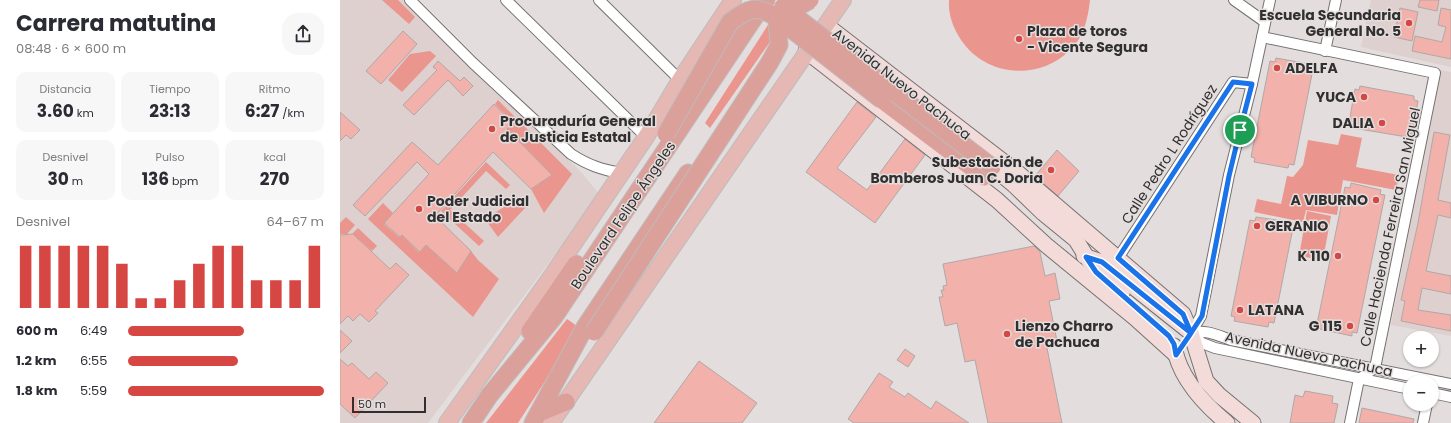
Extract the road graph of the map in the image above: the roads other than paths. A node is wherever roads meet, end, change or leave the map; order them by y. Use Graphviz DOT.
graph roads {
  1 [pos="410,0"];
  2 [pos="506,0"];
  3 [pos="599,0"];
  4 [pos="733,0"];
  5 [pos="766,0"];
  6 [pos="804,0"];
  7 [pos="810,0"];
  8 [pos="843,0"];
  9 [pos="1234,0"];
  10 [pos="1270,0"];
  11 [pos="1336,0"];
  12 [pos="778,8"];
  13 [pos="1266,22"];
  14 [pos="826,25"];
  15 [pos="1262,37"];
  16 [pos="844,40"];
  17 [pos="1325,50"];
  18 [pos="806,51"];
  19 [pos="824,66"];
  20 [pos="680,80"];
  21 [pos="1252,84"];
  22 [pos="646,137"];
  23 [pos="622,172"];
  24 [pos="988,172"];
  25 [pos="1086,257"];
  26 [pos="1118,258"];
  27 [pos="1191,333"];
  28 [pos="1176,355"];
  29 [pos="563,368"];
  30 [pos="1375,368"];
  31 [pos="1359,379"];
  32 [pos="1451,384"];
  33 [pos="1403,388"];
  34 [pos="1439,395"];
  35 [pos="489,396"];
  36 [pos="1451,397"];
  37 [pos="566,402"];
  38 [pos="1425,411"];
  39 [pos="541,420"];
  40 [pos="447,423"];
  41 [pos="471,423"];
  42 [pos="1227,423"];
  43 [pos="1253,423"];
  44 [pos="1350,423"];
  45 [pos="1423,423"];
  1 -- 23 [label="street"];
  2 -- 22 [label="street"];
  3 -- 20 [label="street"];
  4 -- 20 [label="main road, Boulevard Felipe Ángeles"];
  5 -- 35 [label="highway, Boulevard Felipe Ángeles"];
  6 -- 29 [label="highway"];
  7 -- 12 [label="highway, bridge"];
  8 -- 14 [label="main road"];
  9 -- 13 [label="street"];
  10 -- 13 [label="street"];
  11 -- 17 [label="street"];
  12 -- 24 [label="highway, bridge"];
  12 -- 29 [label="highway, bridge"];
  12 -- 35 [label="highway, bridge"];
  13 -- 15 [label="street"];
  14 -- 16 [label="main road, Avenida Nuevo Pachuca"];
  14 -- 18 [label="main road"];
  15 -- 17 [label="street"];
  15 -- 21 [label="street"];
  16 -- 19 [label="main road"];
  16 -- 26 [label="main road, Avenida Nuevo Pachuca"];
  17 -- 30 [label="street, Calle Hacienda Ferreira San Miguel"];
  18 -- 19 [label="main road"];
  18 -- 37 [label="main road"];
  19 -- 28 [label="main road"];
  20 -- 22 [label="main road, Boulevard Felipe Ángeles"];
  21 -- 26 [label="street, Calle Pedro L Rodríguez"];
  21 -- 27 [label="street"];
  22 -- 23 [label="main road, Boulevard Felipe Ángeles"];
  23 -- 40 [label="main road, Boulevard Felipe Ángeles"];
  24 -- 25 [label="main road"];
  25 -- 27 [label="main road"];
  25 -- 28 [label="main road"];
  26 -- 27 [label="main road, Avenida Nuevo Pachuca"];
  27 -- 28 [label="main road"];
  27 -- 30 [label="street, Avenida Nuevo Pachuca"];
  27 -- 31 [label="street, Avenida Nuevo Pachuca"];
  27 -- 43 [label="main road"];
  28 -- 42 [label="main road"];
  29 -- 39 [label="highway"];
  30 -- 31 [label="street, Calle Hacienda Ferreira San Miguel"];
  30 -- 32 [label="street, Avenida Nuevo Pachuca"];
  31 -- 33 [label="street, Avenida Nuevo Pachuca"];
  31 -- 44 [label="street"];
  34 -- 36 [label="street"];
  35 -- 41 [label="highway, Boulevard Felipe Ángeles"];
  37 -- 39 [label="highway"];
  38 -- 45 [label="street"];
}
